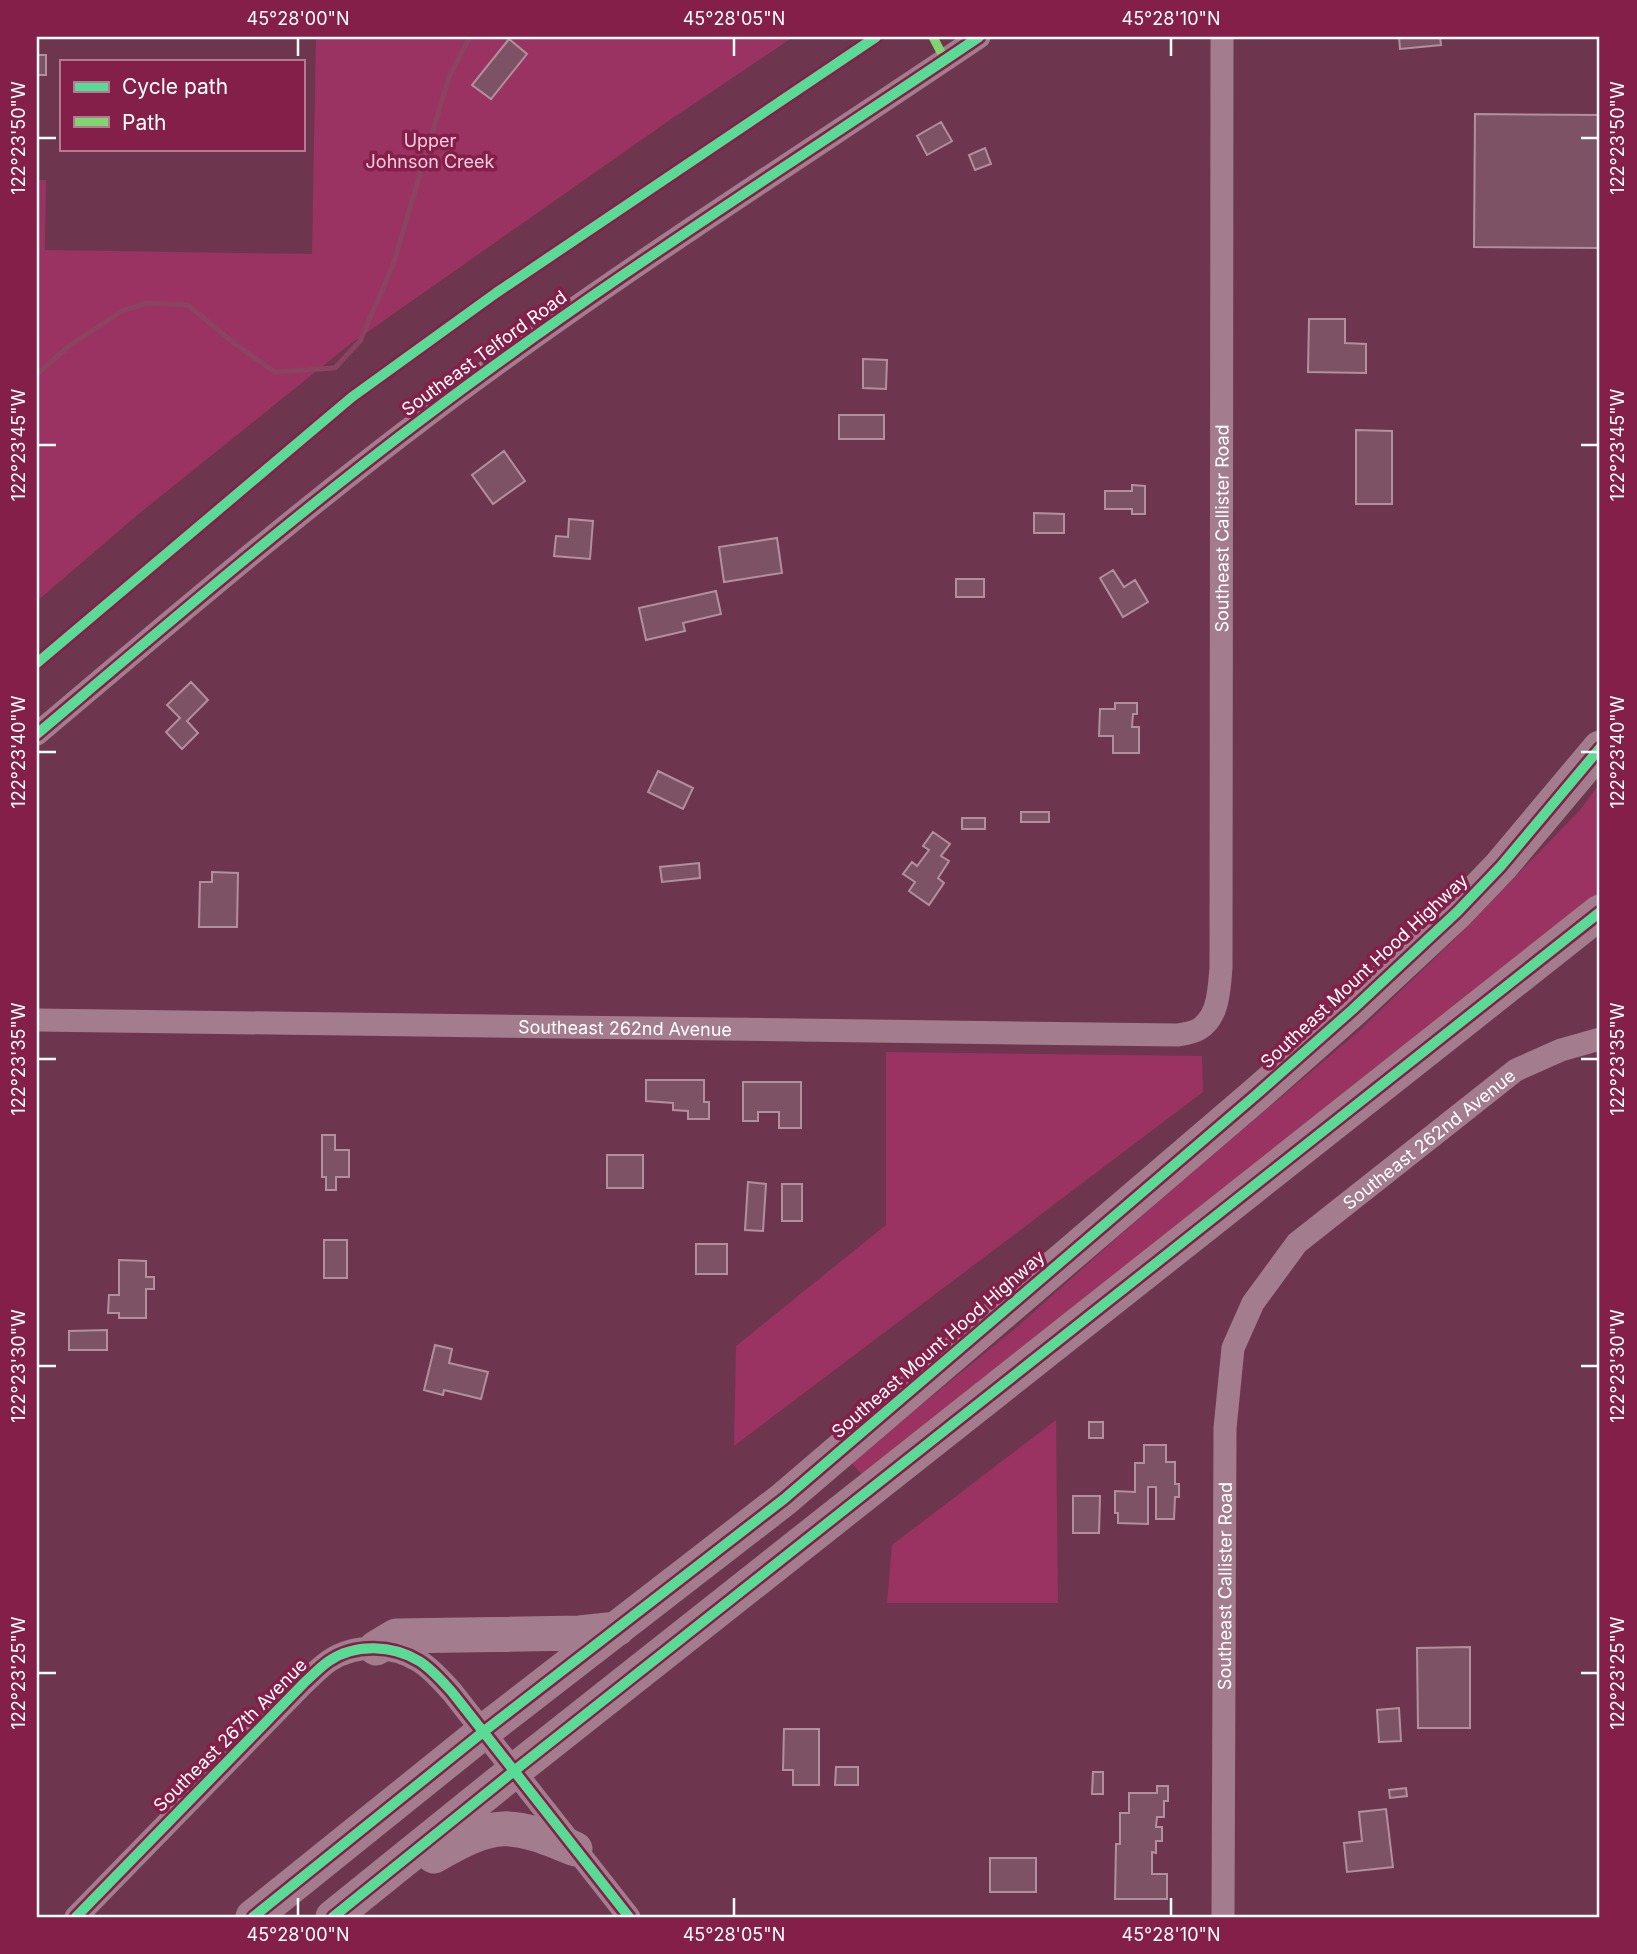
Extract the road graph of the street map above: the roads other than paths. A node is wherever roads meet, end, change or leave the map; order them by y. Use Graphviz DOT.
graph roads {
  1 [pos="979,37"];
  2 [pos="1222,37"];
  3 [pos="37,734"];
  4 [pos="1600,748"];
  5 [pos="1600,912"];
  6 [pos="37,1020"];
  7 [pos="1209,1020"];
  8 [pos="1600,1039"];
  9 [pos="1278,1268"];
  10 [pos="784,1499"];
  11 [pos="617,1629"];
  12 [pos="376,1648"];
  13 [pos="483,1732"];
  14 [pos="514,1771"];
  15 [pos="575,1849"];
  16 [pos="345,1908"];
  17 [pos="76,1917"];
  18 [pos="253,1917"];
  19 [pos="283,1917"];
  20 [pos="629,1917"];
  21 [pos="1223,1917"];
  1 -- 3 [label="street, Southeast Telford Road"];
  2 -- 7 [label="street, Southeast Callister Road"];
  4 -- 10 [label="highway, Southeast Mount Hood Highway"];
  5 -- 14 [label="highway"];
  6 -- 7 [label="street, Southeast 262nd Avenue"];
  8 -- 9 [label="street, Southeast 262nd Avenue"];
  9 -- 21 [label="street, Southeast Callister Road"];
  10 -- 11 [label="highway, Southeast Mount Hood Highway"];
  10 -- 14 [label="highway"];
  11 -- 12 [label="highway"];
  11 -- 13 [label="highway, Southeast Mount Hood Highway"];
  12 -- 13 [label="street, Southeast 267th Avenue"];
  12 -- 17 [label="street, Southeast 267th Avenue"];
  13 -- 14 [label="street, Southeast 267th Avenue"];
  13 -- 18 [label="highway, Southeast Mount Hood Highway"];
  13 -- 19 [label="highway"];
  14 -- 15 [label="street, Southeast 267th Avenue"];
  14 -- 16 [label="highway"];
  15 -- 16 [label="highway"];
  15 -- 20 [label="street, Southeast 267th Avenue"];
}
